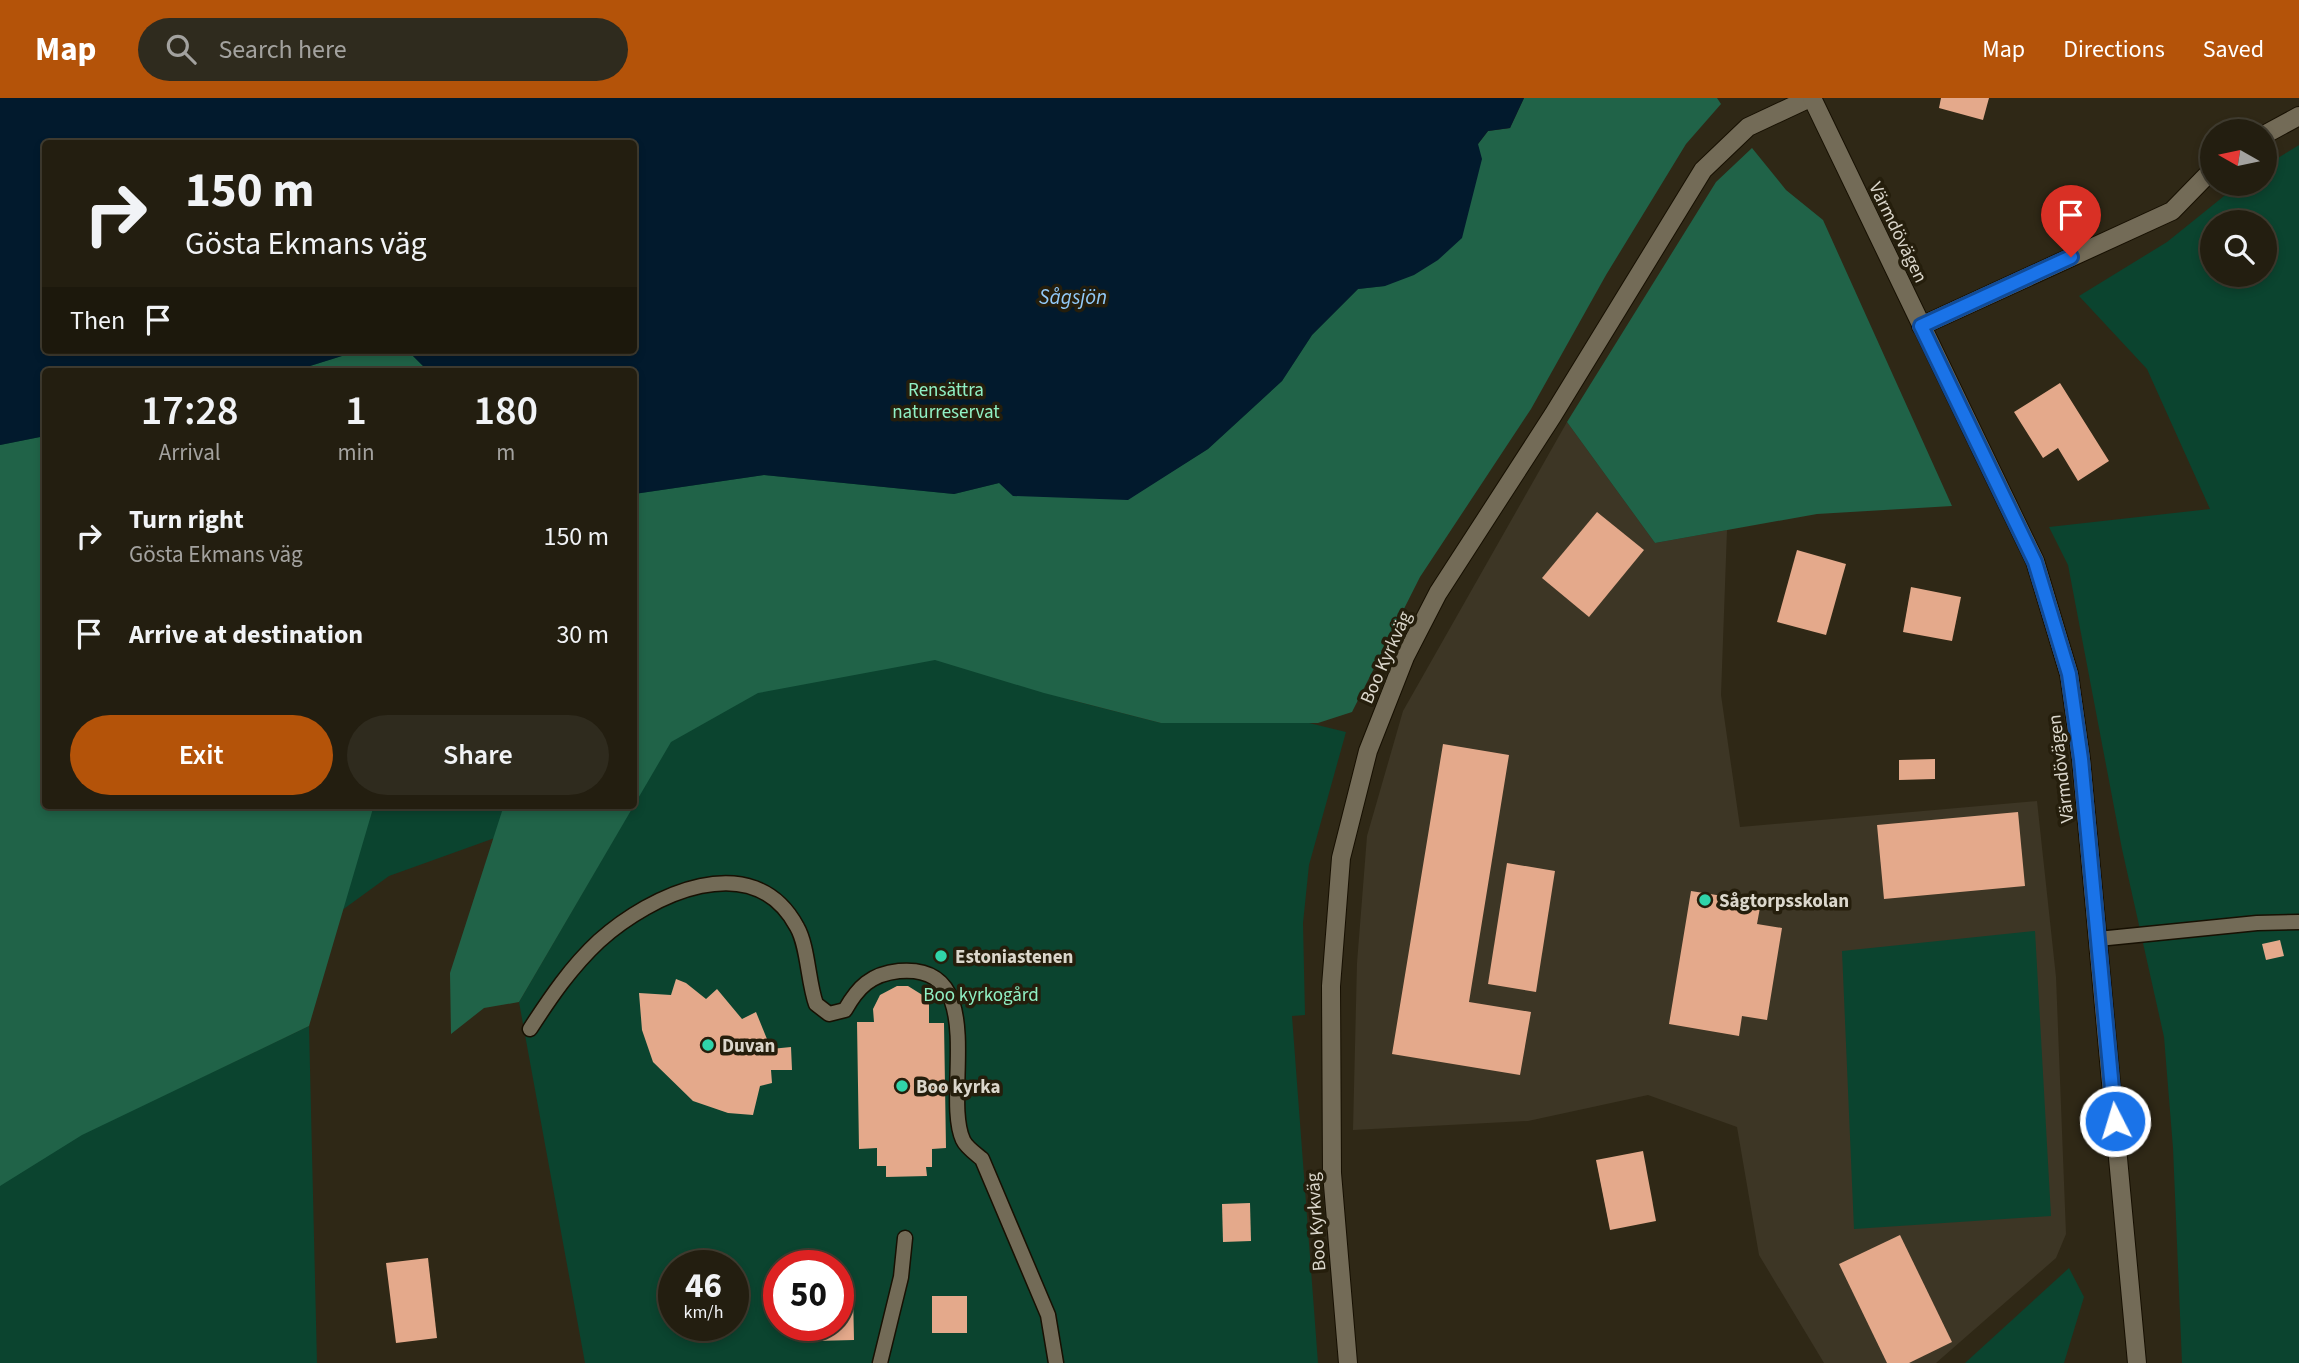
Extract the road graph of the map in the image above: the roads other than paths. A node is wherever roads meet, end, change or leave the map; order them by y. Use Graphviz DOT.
graph roads {
  1 [pos="1811,98"];
  2 [pos="2299,116"];
  3 [pos="2277,128"];
  4 [pos="2200,182"];
  5 [pos="1921,326"];
  6 [pos="2299,922"];
  7 [pos="2098,939"];
  8 [pos="530,1030"];
  9 [pos="905,1238"];
  10 [pos="880,1363"];
  11 [pos="1056,1363"];
  12 [pos="1349,1363"];
  13 [pos="2137,1363"];
  1 -- 5 [label="street, Värmdövägen"];
  1 -- 12 [label="street, Boo Kyrkväg"];
  2 -- 3 [label="street"];
  4 -- 5 [label="street"];
  5 -- 7 [label="street, Värmdövägen"];
  6 -- 7 [label="lane"];
  7 -- 13 [label="street, Värmdövägen"];
  8 -- 11 [label="lane"];
  9 -- 10 [label="lane"];
}
